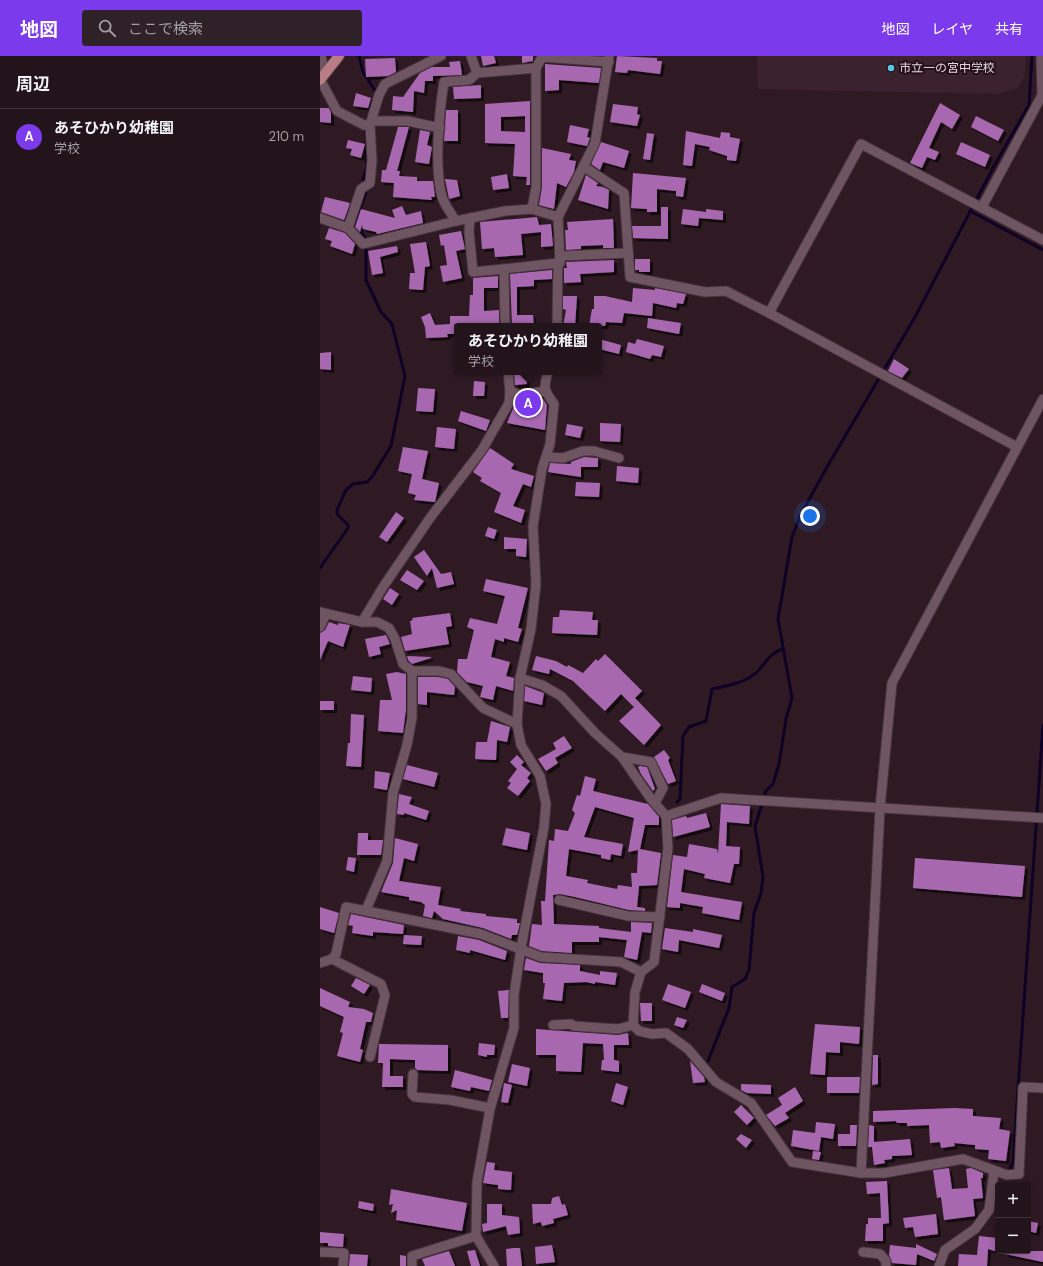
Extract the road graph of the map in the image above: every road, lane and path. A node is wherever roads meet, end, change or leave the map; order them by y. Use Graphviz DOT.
graph roads {
  1 [pos="322,56"];
  2 [pos="338,56"];
  3 [pos="441,56"];
  4 [pos="471,56"];
  5 [pos="1041,56"];
  6 [pos="609,59"];
  7 [pos="536,68"];
  8 [pos="477,73"];
  9 [pos="322,77"];
  10 [pos="371,123"];
  11 [pos="440,128"];
  12 [pos="583,166"];
  13 [pos="982,207"];
  14 [pos="532,210"];
  15 [pos="558,217"];
  16 [pos="320,218"];
  17 [pos="470,218"];
  18 [pos="456,221"];
  19 [pos="348,228"];
  20 [pos="1043,240"];
  21 [pos="628,253"];
  22 [pos="559,259"];
  23 [pos="504,270"];
  24 [pos="769,313"];
  25 [pos="505,323"];
  26 [pos="557,323"];
  27 [pos="508,375"];
  28 [pos="547,375"];
  29 [pos="510,391"];
  30 [pos="545,391"];
  31 [pos="1043,398"];
  32 [pos="1017,447"];
  33 [pos="546,457"];
  34 [pos="619,458"];
  35 [pos="323,613"];
  36 [pos="362,622"];
  37 [pos="320,627"];
  38 [pos="412,671"];
  39 [pos="520,678"];
  40 [pos="517,724"];
  41 [pos="622,757"];
  42 [pos="655,803"];
  43 [pos="880,808"];
  44 [pos="666,816"];
  45 [pos="1043,818"];
  46 [pos="559,900"];
  47 [pos="366,910"];
  48 [pos="660,917"];
  49 [pos="521,948"];
  50 [pos="332,959"];
  51 [pos="320,963"];
  52 [pos="641,972"];
  53 [pos="553,1025"];
  54 [pos="633,1025"];
  55 [pos="370,1057"];
  56 [pos="413,1074"];
  57 [pos="1043,1088"];
  58 [pos="490,1108"];
  59 [pos="994,1171"];
  60 [pos="861,1173"];
  61 [pos="476,1236"];
  62 [pos="320,1252"];
  63 [pos="864,1252"];
  64 [pos="344,1266"];
  65 [pos="412,1266"];
  66 [pos="494,1266"];
  67 [pos="886,1266"];
  68 [pos="939,1266"];
  1 -- 9 [label="street"];
  2 -- 9 [label="main road"];
  3 -- 10 [label="street"];
  4 -- 8 [label="street"];
  5 -- 13 [label="street"];
  6 -- 7 [label="street"];
  6 -- 12 [label="street"];
  7 -- 8 [label="street"];
  7 -- 14 [label="street"];
  8 -- 11 [label="street"];
  9 -- 10 [label="street"];
  10 -- 11 [label="street"];
  10 -- 19 [label="street"];
  11 -- 18 [label="street"];
  12 -- 15 [label="street"];
  12 -- 21 [label="street"];
  13 -- 20 [label="street"];
  13 -- 24 [label="street"];
  14 -- 15 [label="street"];
  14 -- 17 [label="street"];
  15 -- 22 [label="street"];
  16 -- 19 [label="street"];
  17 -- 18 [label="street"];
  17 -- 23 [label="street"];
  18 -- 19 [label="street"];
  21 -- 22 [label="street"];
  21 -- 24 [label="street"];
  22 -- 23 [label="street"];
  22 -- 26 [label="street"];
  23 -- 25 [label="street"];
  24 -- 32 [label="street"];
  27 -- 29 [label="street"];
  28 -- 30 [label="street"];
  29 -- 30 [label="street"];
  29 -- 36 [label="street"];
  30 -- 33 [label="street"];
  31 -- 32 [label="street"];
  32 -- 43 [label="street"];
  33 -- 34 [label="street"];
  33 -- 39 [label="street"];
  35 -- 36 [label="street"];
  35 -- 37 [label="street"];
  36 -- 38 [label="street"];
  38 -- 40 [label="street"];
  38 -- 47 [label="street"];
  39 -- 40 [label="street"];
  39 -- 41 [label="street"];
  40 -- 49 [label="street"];
  41 -- 42 [label="street"];
  41 -- 42 [label="street"];
  42 -- 44 [label="street"];
  43 -- 44 [label="street"];
  43 -- 45 [label="street"];
  43 -- 60 [label="street"];
  44 -- 48 [label="street"];
  46 -- 48 [label="street"];
  47 -- 49 [label="street"];
  47 -- 50 [label="street"];
  48 -- 52 [label="street"];
  49 -- 52 [label="street"];
  49 -- 58 [label="street"];
  50 -- 51 [label="street"];
  50 -- 55 [label="street"];
  52 -- 54 [label="street"];
  53 -- 54 [label="street"];
  54 -- 60 [label="street"];
  56 -- 58 [label="street"];
  57 -- 59 [label="street"];
  58 -- 61 [label="street"];
  59 -- 60 [label="street"];
  59 -- 68 [label="street"];
  61 -- 65 [label="street"];
  61 -- 66 [label="street"];
  62 -- 64 [label="street"];
  63 -- 67 [label="street"];
}
